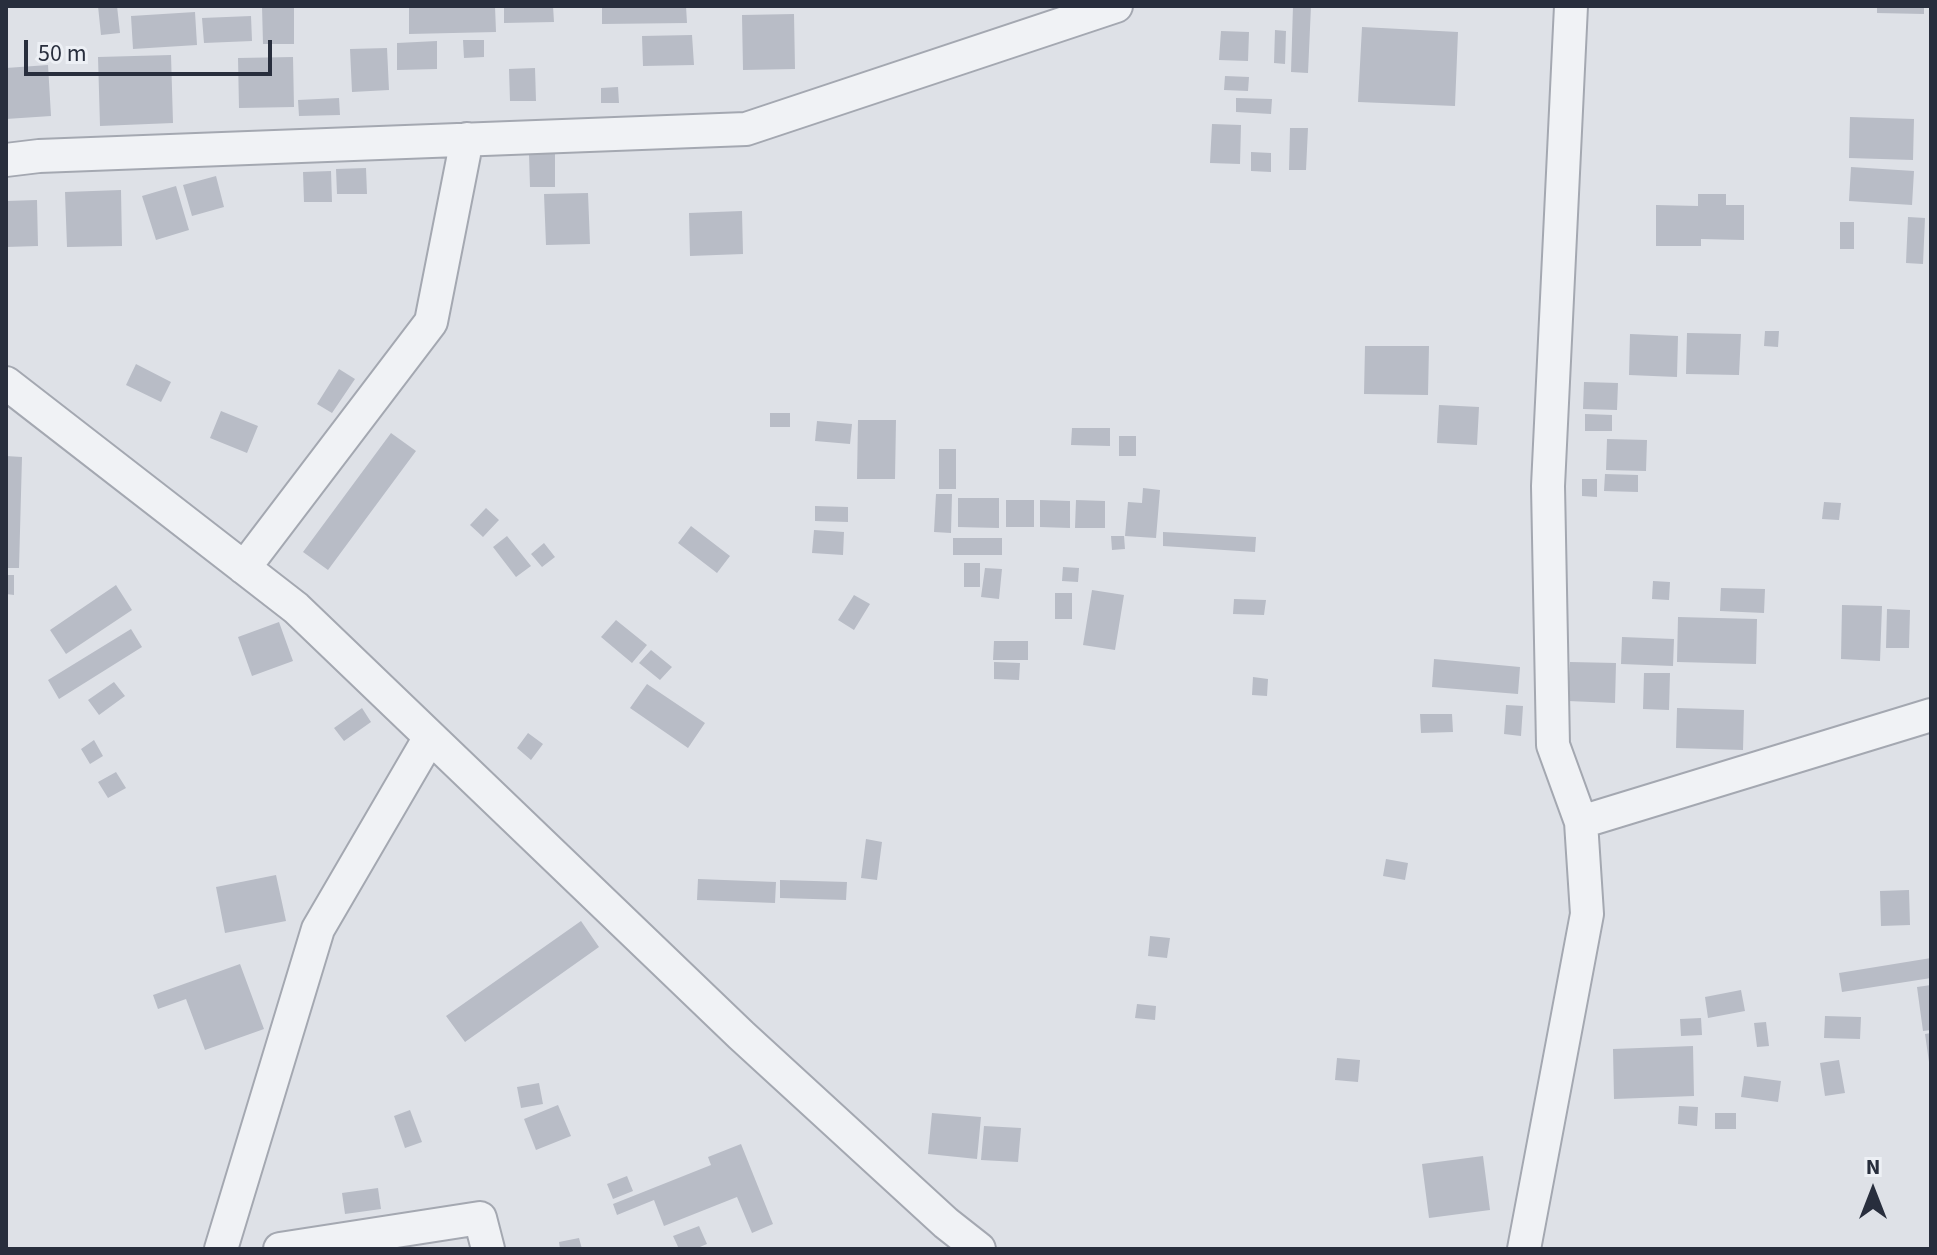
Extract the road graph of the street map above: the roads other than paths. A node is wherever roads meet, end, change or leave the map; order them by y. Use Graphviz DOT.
graph roads {
  1 [pos="1116,6"];
  2 [pos="1571,6"];
  3 [pos="467,139"];
  4 [pos="6,160"];
  5 [pos="6,383"];
  6 [pos="244,568"];
  7 [pos="1931,715"];
  8 [pos="430,737"];
  9 [pos="1581,822"];
  10 [pos="221,1249"];
  11 [pos="280,1249"];
  12 [pos="488,1249"];
  13 [pos="979,1249"];
  14 [pos="1524,1249"];
  1 -- 3 [label="street"];
  2 -- 9 [label="street"];
  3 -- 4 [label="street"];
  3 -- 6 [label="street"];
  5 -- 6 [label="street"];
  6 -- 8 [label="street"];
  7 -- 9 [label="street"];
  8 -- 10 [label="street"];
  8 -- 13 [label="street"];
  9 -- 14 [label="street"];
  11 -- 12 [label="street"];
}
